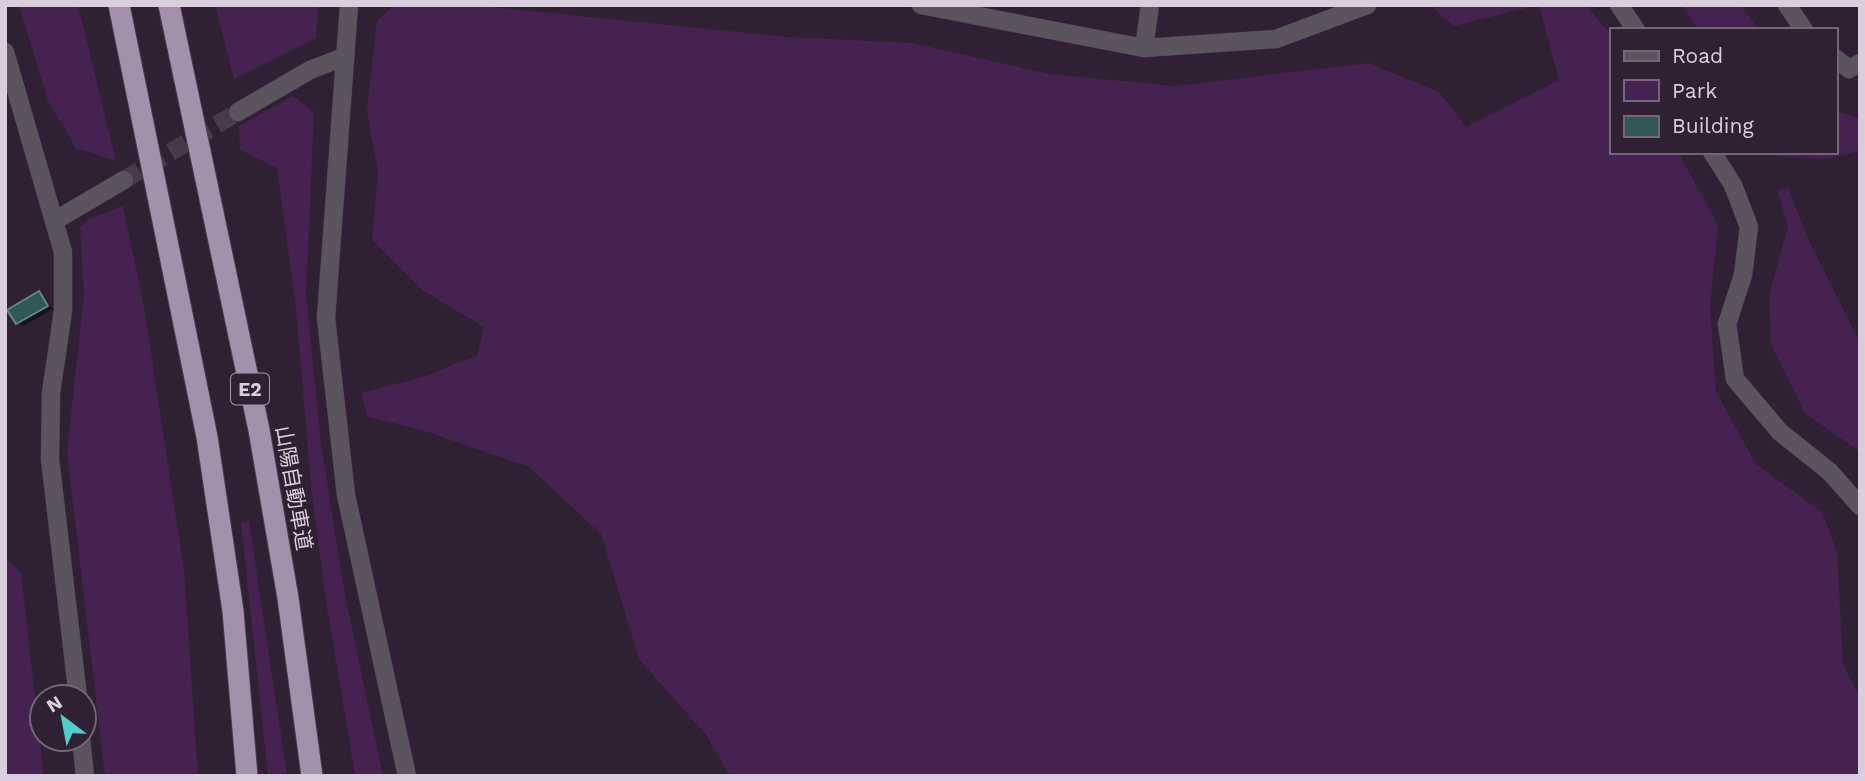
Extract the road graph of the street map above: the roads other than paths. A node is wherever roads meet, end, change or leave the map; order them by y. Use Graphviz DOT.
graph roads {
  1 [pos="119,5"];
  2 [pos="169,5"];
  3 [pos="349,5"];
  4 [pos="921,5"];
  5 [pos="1150,5"];
  6 [pos="1367,5"];
  7 [pos="1619,5"];
  8 [pos="1787,5"];
  9 [pos="1635,28"];
  10 [pos="1803,28"];
  11 [pos="1144,48"];
  12 [pos="5,52"];
  13 [pos="344,57"];
  14 [pos="1837,60"];
  15 [pos="1860,63"];
  16 [pos="238,112"];
  17 [pos="1714,154"];
  18 [pos="124,180"];
  19 [pos="54,221"];
  20 [pos="1860,506"];
  21 [pos="76,683"];
  22 [pos="83,753"];
  23 [pos="85,776"];
  24 [pos="247,776"];
  25 [pos="312,776"];
  26 [pos="407,776"];
  1 -- 24 [label="highway, E2"];
  2 -- 25 [label="highway, 山陽自動車道 / E2"];
  3 -- 13 [label="street"];
  4 -- 11 [label="street"];
  5 -- 11 [label="street"];
  6 -- 11 [label="street"];
  7 -- 9 [label="street"];
  8 -- 10 [label="street"];
  12 -- 19 [label="street"];
  13 -- 16 [label="street"];
  13 -- 26 [label="street"];
  14 -- 15 [label="street"];
  17 -- 20 [label="street"];
  18 -- 19 [label="street"];
  19 -- 21 [label="street"];
  22 -- 23 [label="street"];
}
